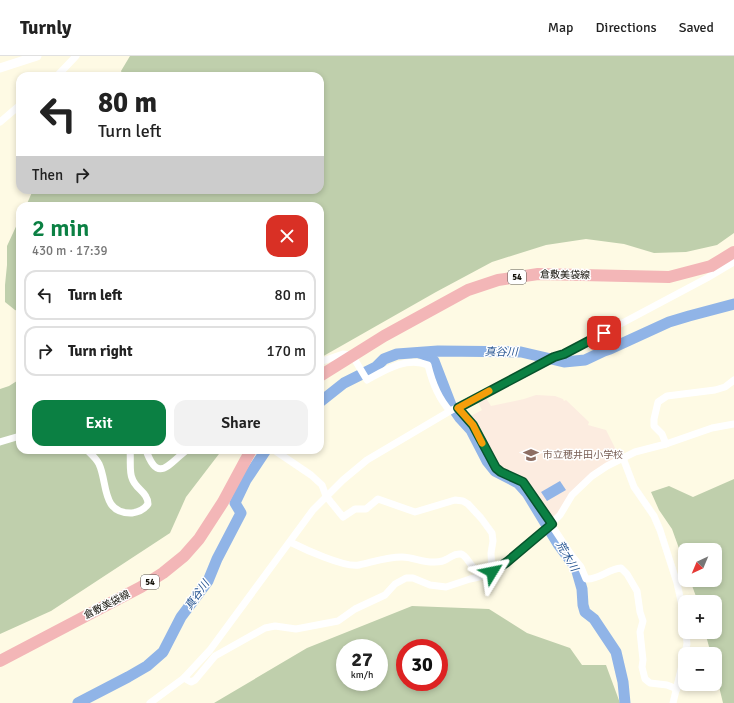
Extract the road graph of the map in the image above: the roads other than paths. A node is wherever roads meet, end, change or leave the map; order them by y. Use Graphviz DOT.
graph roads {
  1 [pos="37,56"];
  2 [pos="76,56"];
  3 [pos="0,68"];
  4 [pos="61,72"];
  5 [pos="16,108"];
  6 [pos="0,122"];
  7 [pos="734,252"];
  8 [pos="734,262"];
  9 [pos="354,358"];
  10 [pos="324,361"];
  11 [pos="324,374"];
  12 [pos="734,380"];
  13 [pos="454,410"];
  14 [pos="734,424"];
  15 [pos="16,437"];
  16 [pos="0,442"];
  17 [pos="666,444"];
  18 [pos="91,454"];
  19 [pos="130,454"];
  20 [pos="147,454"];
  21 [pos="182,454"];
  22 [pos="249,454"];
  23 [pos="279,454"];
  24 [pos="623,458"];
  25 [pos="326,496"];
  26 [pos="549,526"];
  27 [pos="290,542"];
  28 [pos="489,573"];
  29 [pos="680,595"];
  30 [pos="687,639"];
  31 [pos="0,661"];
  32 [pos="184,678"];
  33 [pos="677,689"];
  34 [pos="150,703"];
  35 [pos="673,703"];
  1 -- 3 [label="street"];
  2 -- 4 [label="street"];
  5 -- 6 [label="street"];
  7 -- 9 [label="main road, 倉敷美袋線 / 54"];
  8 -- 13 [label="street"];
  9 -- 10 [label="street"];
  9 -- 11 [label="main road, 倉敷美袋線 / 54"];
  9 -- 13 [label="street"];
  12 -- 17 [label="street"];
  13 -- 25 [label="street"];
  13 -- 26 [label="street"];
  14 -- 17 [label="street"];
  15 -- 16 [label="street"];
  17 -- 24 [label="street"];
  18 -- 19 [label="street"];
  20 -- 21 [label="street"];
  22 -- 31 [label="main road, 倉敷美袋線 / 54"];
  23 -- 25 [label="street"];
  24 -- 26 [label="street"];
  24 -- 29 [label="street"];
  25 -- 27 [label="street"];
  25 -- 28 [label="street"];
  26 -- 28 [label="street"];
  26 -- 33 [label="street"];
  27 -- 28 [label="street"];
  27 -- 32 [label="street"];
  28 -- 32 [label="street"];
  30 -- 33 [label="street"];
  32 -- 34 [label="street"];
  33 -- 35 [label="street"];
}
